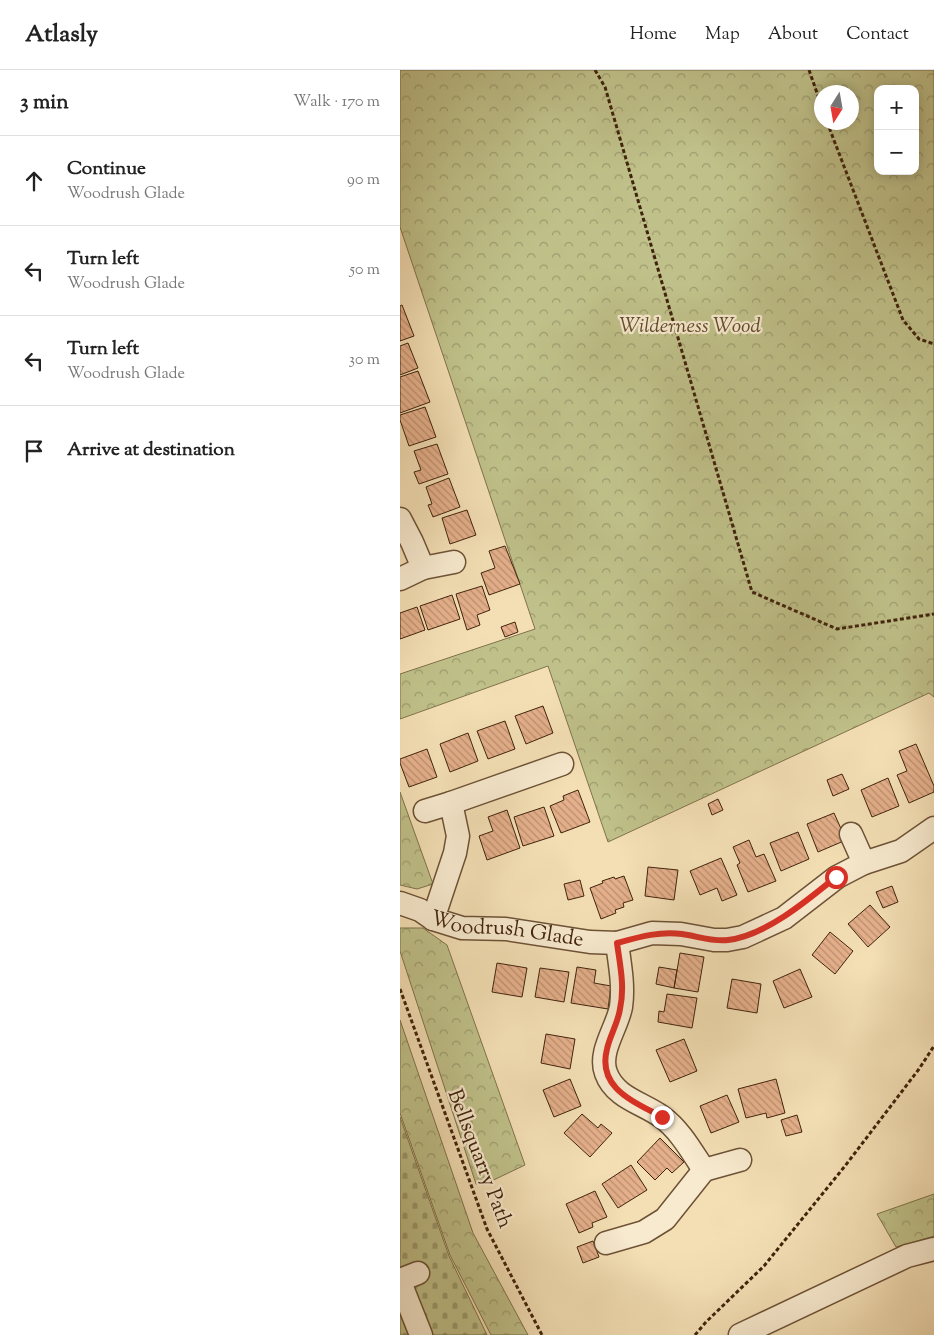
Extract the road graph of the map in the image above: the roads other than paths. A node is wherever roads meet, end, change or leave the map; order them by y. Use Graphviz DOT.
graph roads {
  1 [pos="400,520"];
  2 [pos="454,562"];
  3 [pos="423,568"];
  4 [pos="400,579"];
  5 [pos="562,764"];
  6 [pos="451,804"];
  7 [pos="425,811"];
  8 [pos="934,828"];
  9 [pos="851,834"];
  10 [pos="864,863"];
  11 [pos="400,904"];
  12 [pos="433,919"];
  13 [pos="617,943"];
  14 [pos="740,1160"];
  15 [pos="704,1170"];
  16 [pos="606,1243"];
  17 [pos="934,1249"];
  18 [pos="406,1278"];
  19 [pos="421,1335"];
  20 [pos="740,1335"];
  1 -- 3 [label="street"];
  2 -- 3 [label="street"];
  3 -- 4 [label="street"];
  5 -- 6 [label="street"];
  6 -- 7 [label="street"];
  6 -- 12 [label="street"];
  8 -- 10 [label="street, Woodrush Glade"];
  9 -- 10 [label="street"];
  10 -- 13 [label="street, Woodrush Glade"];
  11 -- 12 [label="street, Woodrush Glade"];
  12 -- 13 [label="street, Woodrush Glade"];
  13 -- 15 [label="street"];
  14 -- 15 [label="street"];
  15 -- 16 [label="street"];
  17 -- 20 [label="street"];
  18 -- 19 [label="street"];
}
